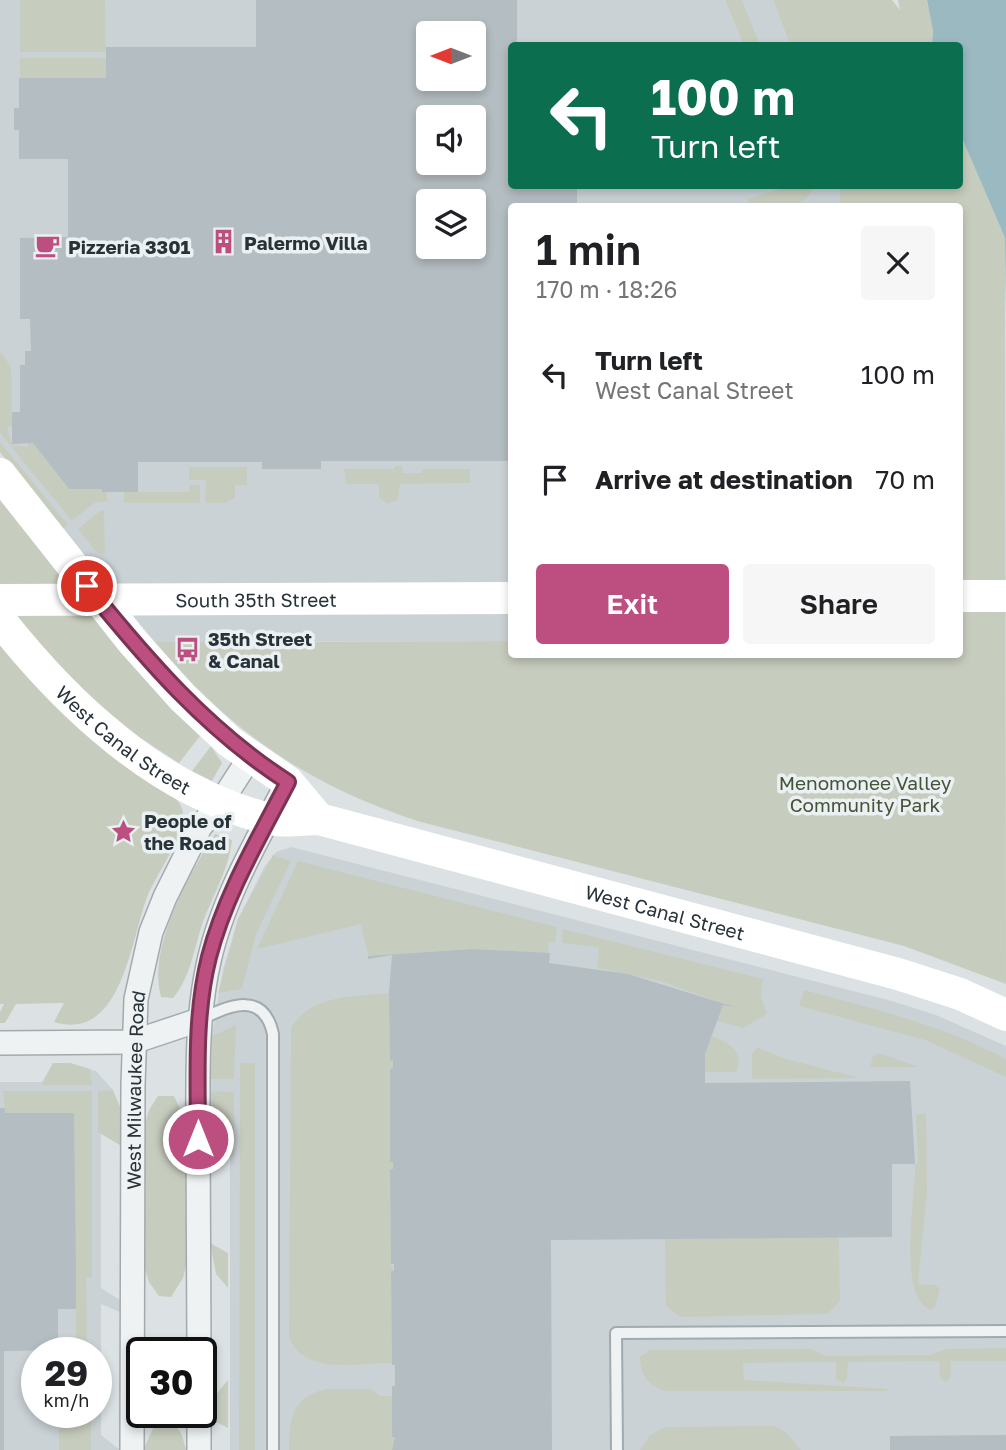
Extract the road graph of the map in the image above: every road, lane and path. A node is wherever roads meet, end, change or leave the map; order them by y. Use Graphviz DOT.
graph roads {
  1 [pos="0,474"];
  2 [pos="963,596"];
  3 [pos="1006,596"];
  4 [pos="508,598"];
  5 [pos="0,600"];
  6 [pos="0,620"];
  7 [pos="250,757"];
  8 [pos="288,782"];
  9 [pos="221,802"];
  10 [pos="268,819"];
  11 [pos="319,819"];
  12 [pos="1006,1015"];
  13 [pos="199,1020"];
  14 [pos="133,1042"];
  15 [pos="0,1043"];
  16 [pos="1006,1331"];
  17 [pos="137,1337"];
  18 [pos="199,1337"];
  19 [pos="133,1428"];
  20 [pos="199,1428"];
  21 [pos="132,1450"];
  22 [pos="199,1450"];
  23 [pos="273,1450"];
  24 [pos="617,1450"];
  1 -- 7 [label="street"];
  2 -- 3 [label="street"];
  4 -- 5 [label="street, South 35th Street, bridge"];
  6 -- 9 [label="street, West Canal Street"];
  7 -- 8 [label="street"];
  7 -- 9 [label="street, West Milwaukee Road"];
  8 -- 10 [label="street"];
  8 -- 11 [label="street"];
  9 -- 10 [label="street, West Canal Street"];
  9 -- 14 [label="street, West Milwaukee Road"];
  10 -- 11 [label="street, West Canal Street"];
  10 -- 13 [label="street"];
  11 -- 12 [label="street, West Canal Street"];
  13 -- 14 [label="street"];
  13 -- 18 [label="street"];
  13 -- 23 [label="lane"];
  14 -- 15 [label="street"];
  14 -- 17 [label="street, West Milwaukee Road"];
  16 -- 24 [label="lane"];
  19 -- 21 [label="street, West Milwaukee Road"];
  20 -- 22 [label="street"];
}
